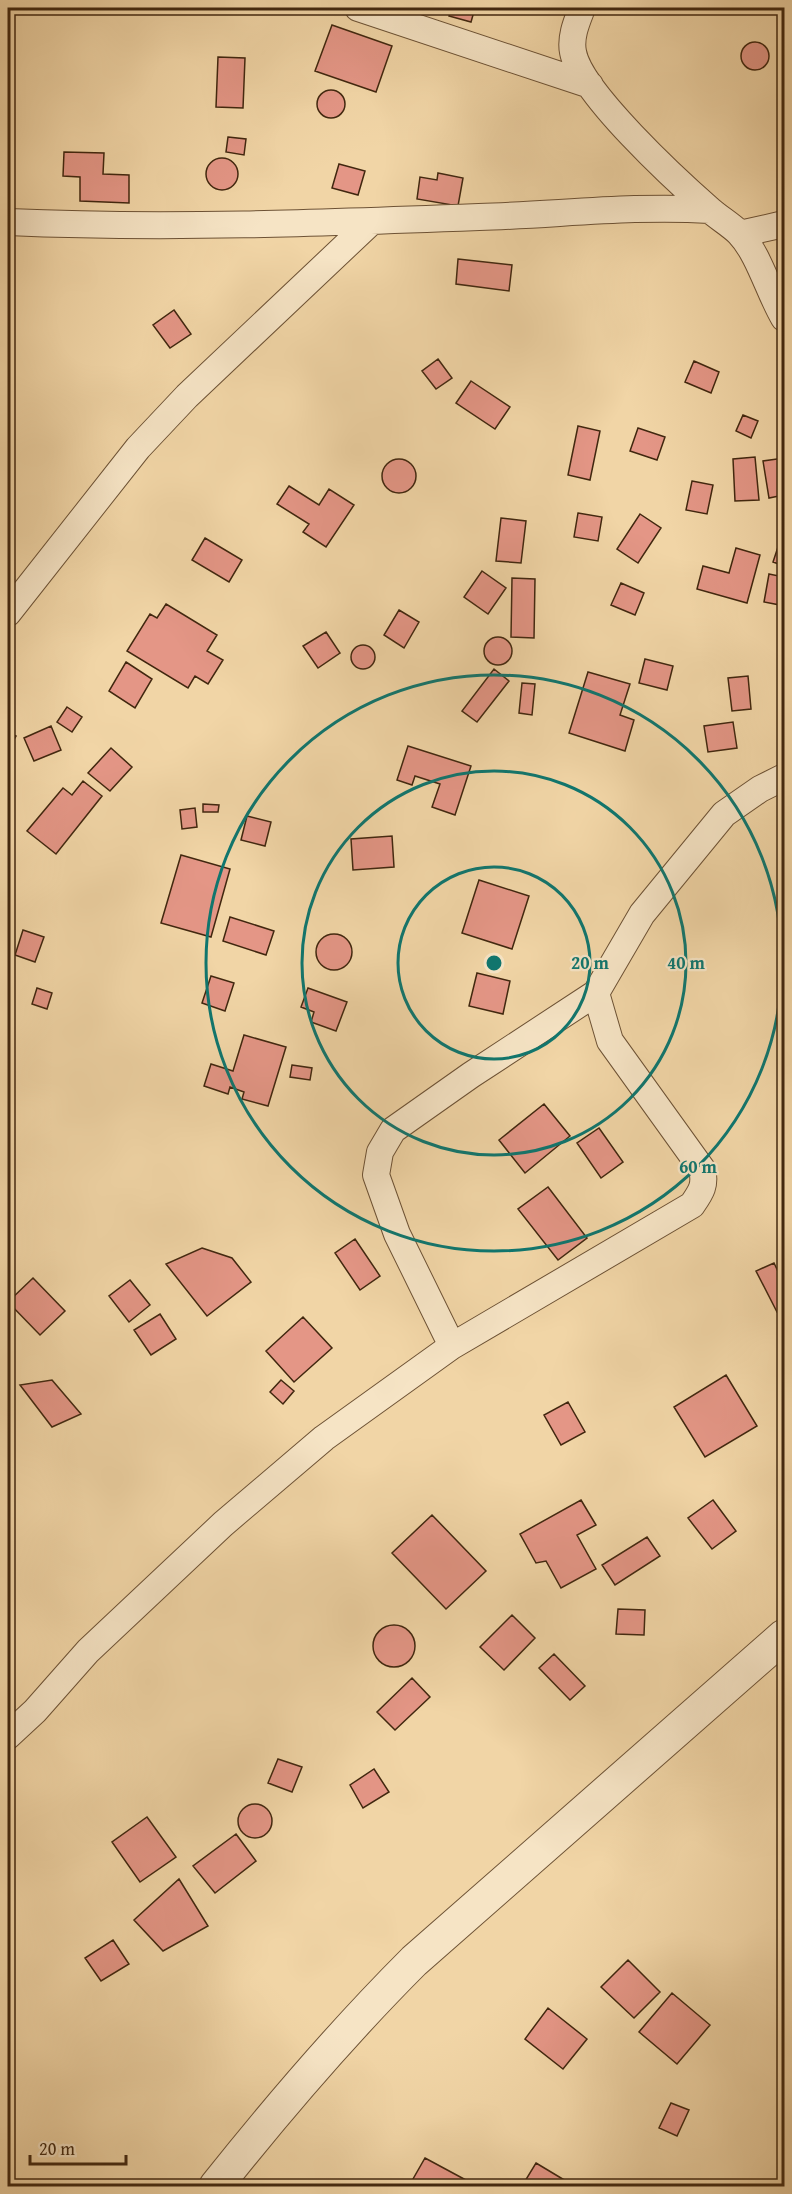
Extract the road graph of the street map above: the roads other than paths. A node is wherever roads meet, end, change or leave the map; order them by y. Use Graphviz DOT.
graph roads {
  1 [pos="358,8"];
  2 [pos="582,8"];
  3 [pos="590,85"];
  4 [pos="710,210"];
  5 [pos="372,221"];
  6 [pos="8,222"];
  7 [pos="784,224"];
  8 [pos="740,234"];
  9 [pos="784,318"];
  10 [pos="8,613"];
  11 [pos="784,777"];
  12 [pos="596,993"];
  13 [pos="452,1346"];
  14 [pos="784,1636"];
  15 [pos="8,1737"];
  16 [pos="216,2187"];
  1 -- 3 [label="street"];
  2 -- 3 [label="street"];
  3 -- 4 [label="street"];
  4 -- 5 [label="street"];
  4 -- 8 [label="street"];
  5 -- 6 [label="street"];
  5 -- 10 [label="street"];
  7 -- 8 [label="street"];
  8 -- 9 [label="street"];
  11 -- 12 [label="street"];
  12 -- 13 [label="street"];
  12 -- 13 [label="street"];
  13 -- 15 [label="street"];
  14 -- 16 [label="street"];
}
